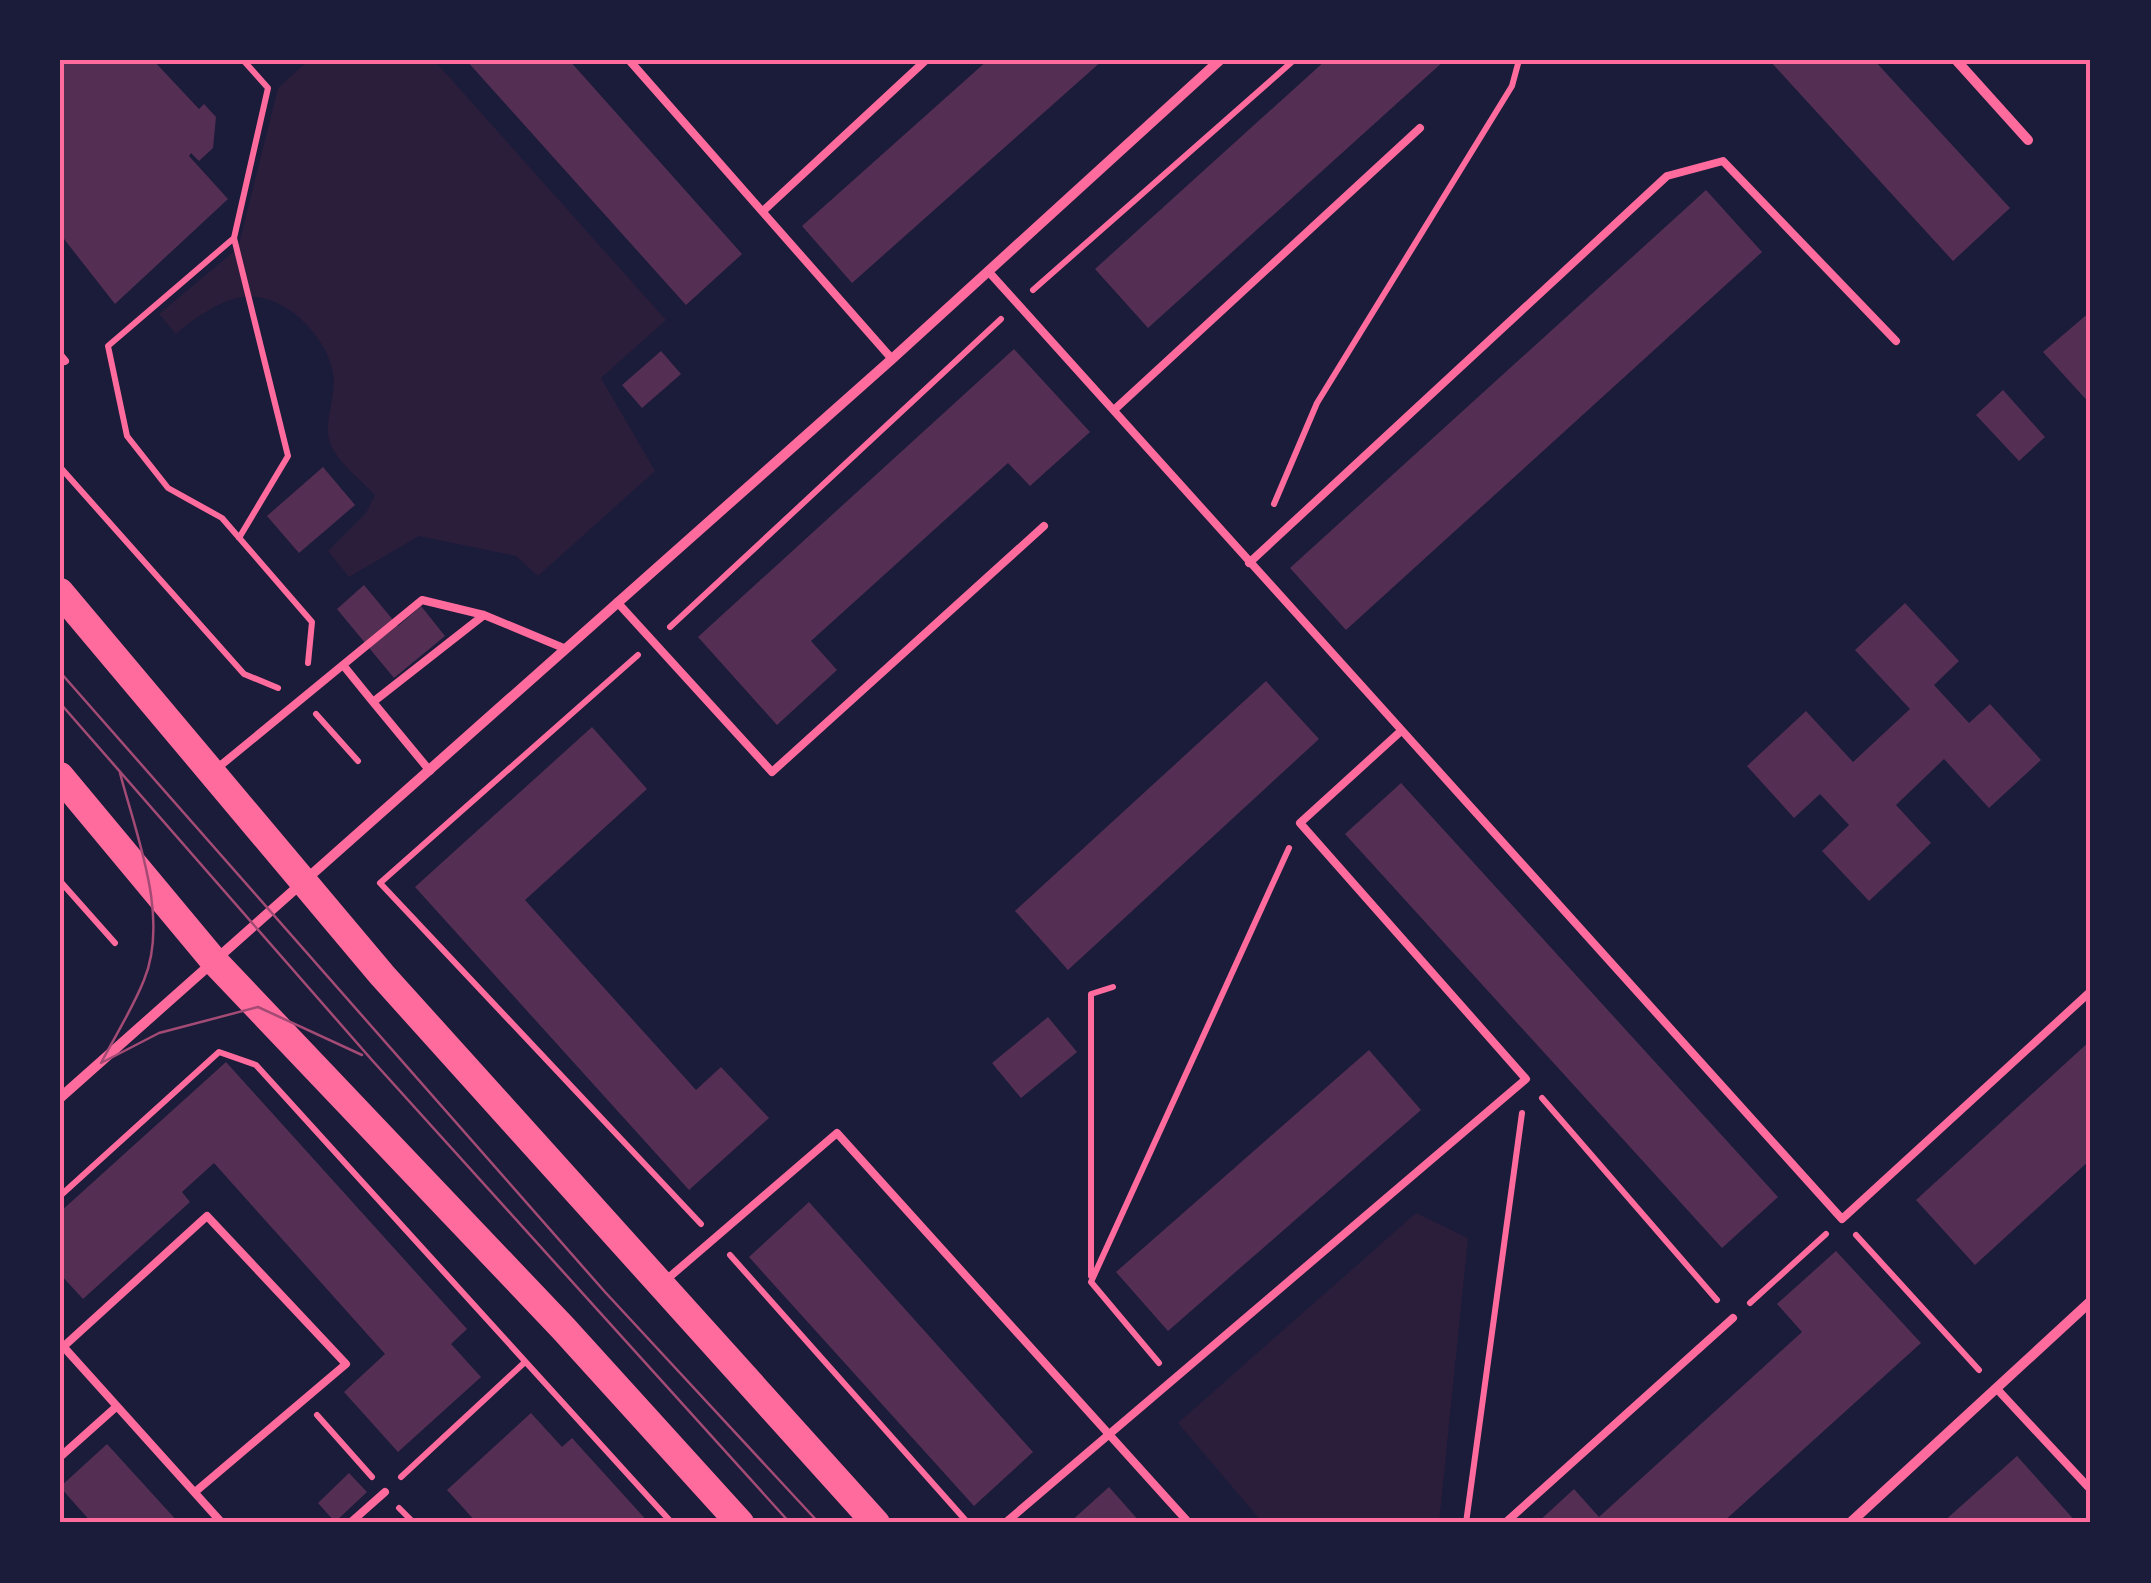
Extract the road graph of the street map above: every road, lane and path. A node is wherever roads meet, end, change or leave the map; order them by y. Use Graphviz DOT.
graph roads {
  1 [pos="243,60"];
  2 [pos="629,60"];
  3 [pos="926,60"];
  4 [pos="1220,60"];
  5 [pos="1294,60"];
  6 [pos="1519,60"];
  7 [pos="1956,60"];
  8 [pos="1420,128"];
  9 [pos="2028,140"];
  10 [pos="763,211"];
  11 [pos="234,238"];
  12 [pos="988,271"];
  13 [pos="1017,305"];
  14 [pos="1896,341"];
  15 [pos="892,359"];
  16 [pos="1114,410"];
  17 [pos="60,467"];
  18 [pos="1272,510"];
  19 [pos="1044,526"];
  20 [pos="239,538"];
  21 [pos="1249,563"];
  22 [pos="60,592"];
  23 [pos="617,602"];
  24 [pos="484,615"];
  25 [pos="653,642"];
  26 [pos="566,649"];
  27 [pos="343,664"];
  28 [pos="304,699"];
  29 [pos="372,702"];
  30 [pos="1401,731"];
  31 [pos="358,761"];
  32 [pos="214,772"];
  33 [pos="430,772"];
  34 [pos="60,776"];
  35 [pos="1300,824"];
  36 [pos="60,881"];
  37 [pos="306,881"];
  38 [pos="426,934"];
  39 [pos="115,943"];
  40 [pos="214,961"];
  41 [pos="1113,987"];
  42 [pos="2091,991"];
  43 [pos="1526,1080"];
  44 [pos="60,1098"];
  45 [pos="60,1196"];
  46 [pos="1842,1219"];
  47 [pos="1092,1282"];
  48 [pos="659,1286"];
  49 [pos="2091,1301"];
  50 [pos="1733,1318"];
  51 [pos="62,1345"];
  52 [pos="526,1362"];
  53 [pos="1173,1379"];
  54 [pos="1997,1389"];
  55 [pos="304,1401"];
  56 [pos="116,1407"];
  57 [pos="1110,1434"];
  58 [pos="60,1457"];
  59 [pos="2091,1490"];
  60 [pos="194,1492"];
  61 [pos="385,1492"];
  62 [pos="222,1523"];
  63 [pos="350,1523"];
  64 [pos="672,1523"];
  65 [pos="740,1523"];
  66 [pos="876,1523"];
  67 [pos="1006,1523"];
  68 [pos="1189,1523"];
  69 [pos="1466,1523"];
  70 [pos="1505,1523"];
  71 [pos="1850,1523"];
  1 -- 11 [label="path"];
  2 -- 10 [label="lane"];
  3 -- 10 [label="lane"];
  4 -- 12 [label="street"];
  5 -- 13 [label="path"];
  6 -- 18 [label="path"];
  7 -- 9 [label="street"];
  8 -- 16 [label="lane"];
  10 -- 15 [label="lane"];
  11 -- 20 [label="path"];
  11 -- 20 [label="path"];
  12 -- 13 [label="lane"];
  12 -- 15 [label="street"];
  13 -- 16 [label="lane"];
  13 -- 25 [label="path"];
  14 -- 21 [label="lane"];
  15 -- 23 [label="street"];
  16 -- 21 [label="lane"];
  17 -- 28 [label="path"];
  19 -- 25 [label="lane"];
  20 -- 28 [label="path"];
  21 -- 30 [label="lane"];
  22 -- 32 [label="highway"];
  23 -- 25 [label="lane"];
  23 -- 26 [label="street"];
  24 -- 26 [label="lane"];
  24 -- 27 [label="lane"];
  24 -- 29 [label="lane"];
  25 -- 38 [label="path"];
  26 -- 33 [label="street"];
  27 -- 28 [label="lane"];
  27 -- 29 [label="lane"];
  28 -- 31 [label="path"];
  28 -- 32 [label="lane"];
  29 -- 33 [label="lane"];
  30 -- 35 [label="lane"];
  30 -- 46 [label="lane"];
  32 -- 37 [label="highway"];
  33 -- 37 [label="street"];
  34 -- 40 [label="highway"];
  35 -- 43 [label="lane"];
  35 -- 47 [label="path"];
  36 -- 39 [label="path"];
  37 -- 40 [label="street"];
  37 -- 48 [label="highway"];
  40 -- 44 [label="street"];
  40 -- 65 [label="highway"];
  41 -- 47 [label="path"];
  42 -- 46 [label="lane"];
  43 -- 50 [label="path"];
  43 -- 53 [label="lane"];
  43 -- 69 [label="path"];
  45 -- 52 [label="path"];
  46 -- 50 [label="path"];
  46 -- 54 [label="path"];
  47 -- 53 [label="path"];
  48 -- 57 [label="lane"];
  48 -- 66 [label="highway"];
  49 -- 54 [label="street"];
  50 -- 70 [label="lane"];
  51 -- 55 [label="lane"];
  51 -- 56 [label="lane"];
  52 -- 61 [label="path"];
  52 -- 64 [label="path"];
  53 -- 57 [label="lane"];
  54 -- 59 [label="lane"];
  54 -- 71 [label="street"];
  55 -- 60 [label="lane"];
  55 -- 61 [label="path"];
  56 -- 58 [label="lane"];
  56 -- 60 [label="lane"];
  57 -- 67 [label="lane"];
  57 -- 68 [label="lane"];
  60 -- 62 [label="lane"];
  61 -- 63 [label="lane"];
}
